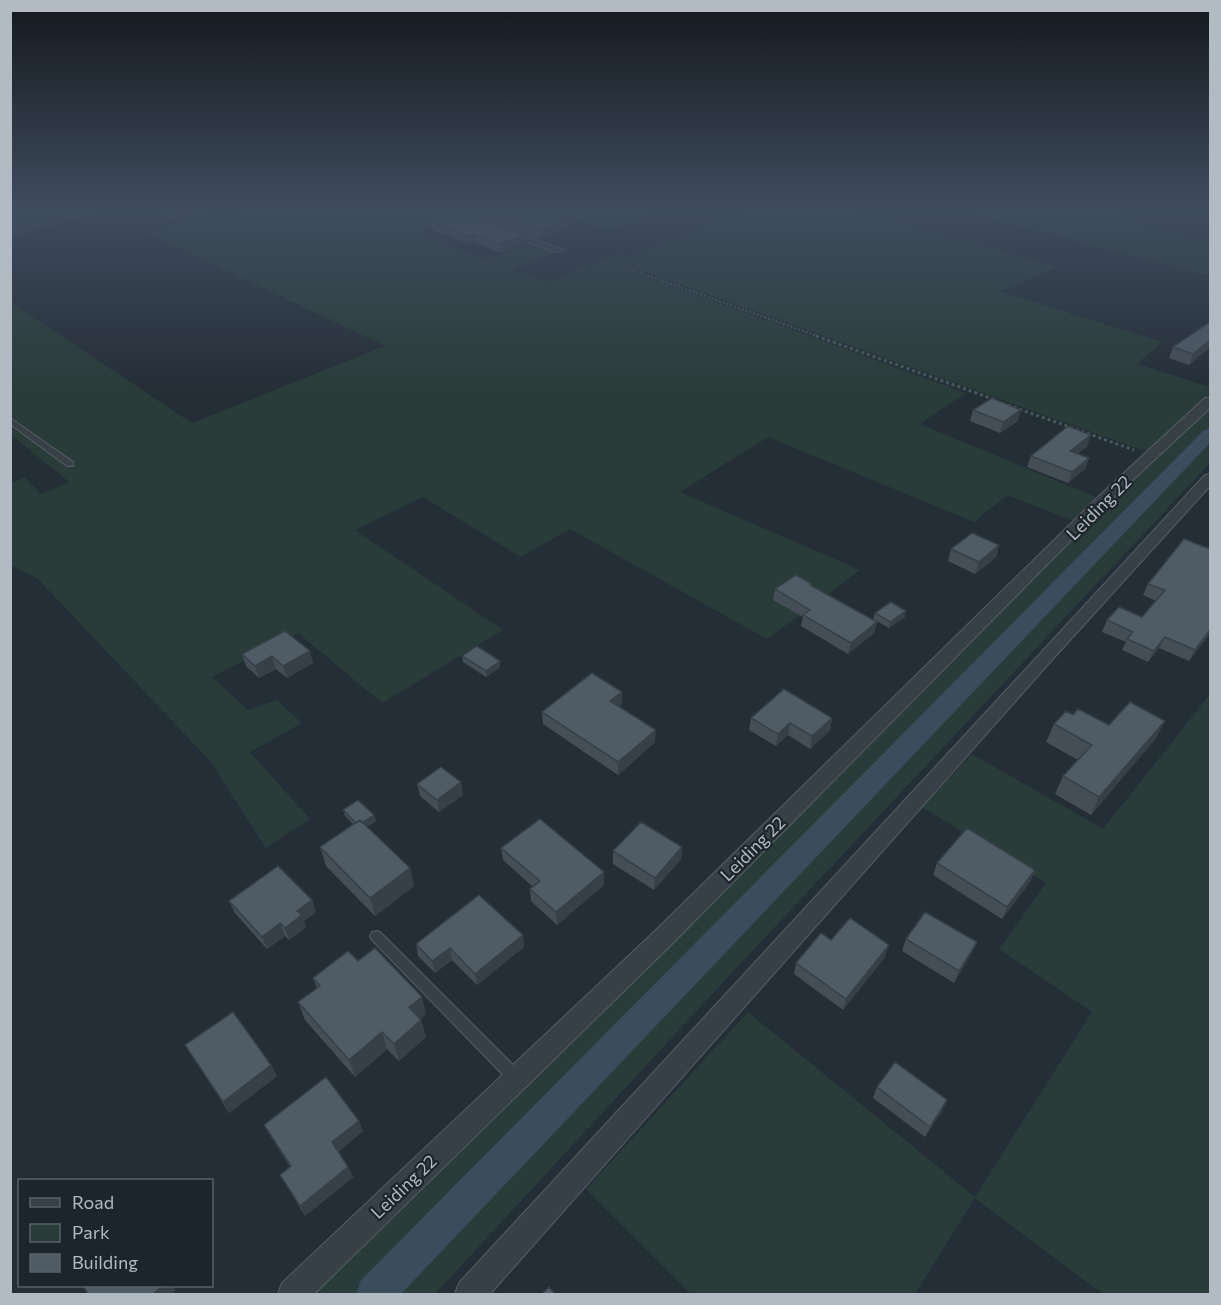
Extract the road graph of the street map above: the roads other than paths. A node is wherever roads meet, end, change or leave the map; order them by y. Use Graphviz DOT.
graph roads {
  1 [pos="1210,401"];
  2 [pos="10,420"];
  3 [pos="70,464"];
  4 [pos="1210,478"];
  5 [pos="376,936"];
  6 [pos="516,1078"];
  7 [pos="293,1294"];
  8 [pos="470,1294"];
  1 -- 6 [label="street, Leiding 22"];
  2 -- 3 [label="lane"];
  4 -- 8 [label="street"];
  5 -- 6 [label="lane"];
  6 -- 7 [label="street, Leiding 22"];
}
